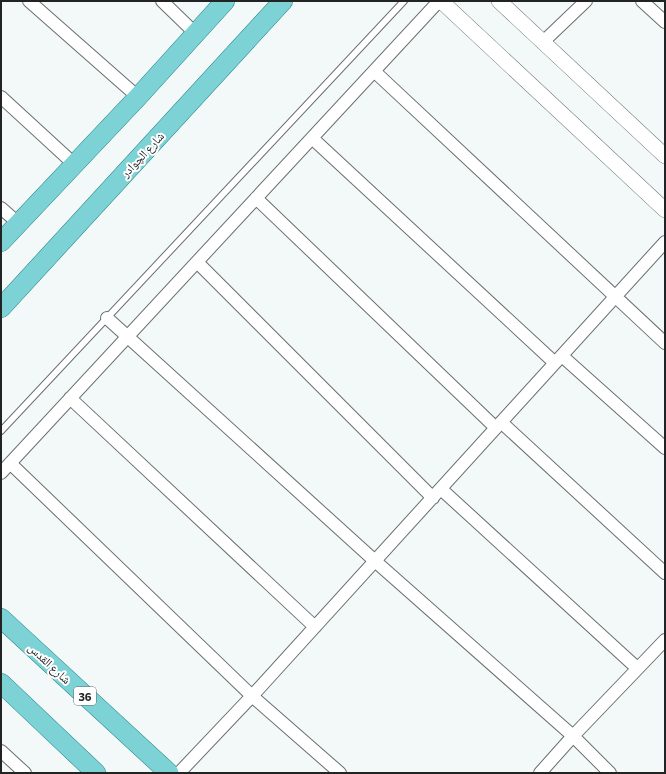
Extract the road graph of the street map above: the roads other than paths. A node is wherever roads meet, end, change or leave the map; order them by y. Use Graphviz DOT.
graph roads {
  1 [pos="28,1"];
  2 [pos="162,1"];
  3 [pos="225,1"];
  4 [pos="283,1"];
  5 [pos="404,1"];
  6 [pos="440,1"];
  7 [pos="498,1"];
  8 [pos="586,1"];
  9 [pos="642,1"];
  10 [pos="665,22"];
  11 [pos="195,33"];
  12 [pos="543,42"];
  13 [pos="374,71"];
  14 [pos="1,97"];
  15 [pos="138,97"];
  16 [pos="312,138"];
  17 [pos="665,156"];
  18 [pos="74,164"];
  19 [pos="256,198"];
  20 [pos="1,208"];
  21 [pos="665,210"];
  22 [pos="18,223"];
  23 [pos="1,242"];
  24 [pos="665,242"];
  25 [pos="197,262"];
  26 [pos="615,297"];
  27 [pos="1,308"];
  28 [pos="107,318"];
  29 [pos="128,336"];
  30 [pos="665,343"];
  31 [pos="558,359"];
  32 [pos="70,398"];
  33 [pos="499,425"];
  34 [pos="1,431"];
  35 [pos="665,448"];
  36 [pos="10,463"];
  37 [pos="1,473"];
  38 [pos="437,493"];
  39 [pos="375,560"];
  40 [pos="665,573"];
  41 [pos="1,618"];
  42 [pos="315,627"];
  43 [pos="665,640"];
  44 [pos="637,668"];
  45 [pos="1,683"];
  46 [pos="252,696"];
  47 [pos="573,736"];
  48 [pos="1,751"];
  49 [pos="25,773"];
  50 [pos="96,773"];
  51 [pos="169,773"];
  52 [pos="179,773"];
  53 [pos="340,773"];
  54 [pos="540,773"];
  55 [pos="610,773"];
  1 -- 15 [label="street"];
  2 -- 11 [label="street"];
  3 -- 11 [label="main road"];
  4 -- 27 [label="main road, شارع الچوادر"];
  5 -- 28 [label="lane"];
  6 -- 13 [label="street"];
  6 -- 21 [label="street"];
  7 -- 12 [label="street"];
  8 -- 12 [label="street"];
  9 -- 10 [label="street"];
  11 -- 15 [label="main road"];
  12 -- 17 [label="street"];
  13 -- 16 [label="street"];
  13 -- 26 [label="street"];
  14 -- 18 [label="street"];
  15 -- 18 [label="main road"];
  16 -- 19 [label="street"];
  16 -- 31 [label="street"];
  18 -- 22 [label="main road"];
  19 -- 25 [label="street"];
  19 -- 33 [label="street"];
  20 -- 22 [label="street"];
  22 -- 23 [label="main road"];
  24 -- 26 [label="street"];
  25 -- 29 [label="street"];
  25 -- 38 [label="street"];
  26 -- 30 [label="street"];
  26 -- 31 [label="street"];
  28 -- 29 [label="street"];
  28 -- 34 [label="lane"];
  29 -- 32 [label="street"];
  29 -- 39 [label="street"];
  31 -- 33 [label="street"];
  31 -- 35 [label="street"];
  32 -- 36 [label="street"];
  32 -- 42 [label="street"];
  33 -- 38 [label="street"];
  33 -- 40 [label="street"];
  36 -- 37 [label="street"];
  36 -- 46 [label="street"];
  38 -- 39 [label="street"];
  38 -- 44 [label="street"];
  39 -- 42 [label="street"];
  39 -- 47 [label="street"];
  41 -- 51 [label="main road, شارع القدس / 36"];
  42 -- 46 [label="street"];
  43 -- 44 [label="street"];
  44 -- 47 [label="street"];
  45 -- 50 [label="main road"];
  46 -- 52 [label="street"];
  46 -- 53 [label="street"];
  47 -- 54 [label="street"];
  47 -- 55 [label="street"];
  48 -- 49 [label="street"];
}
